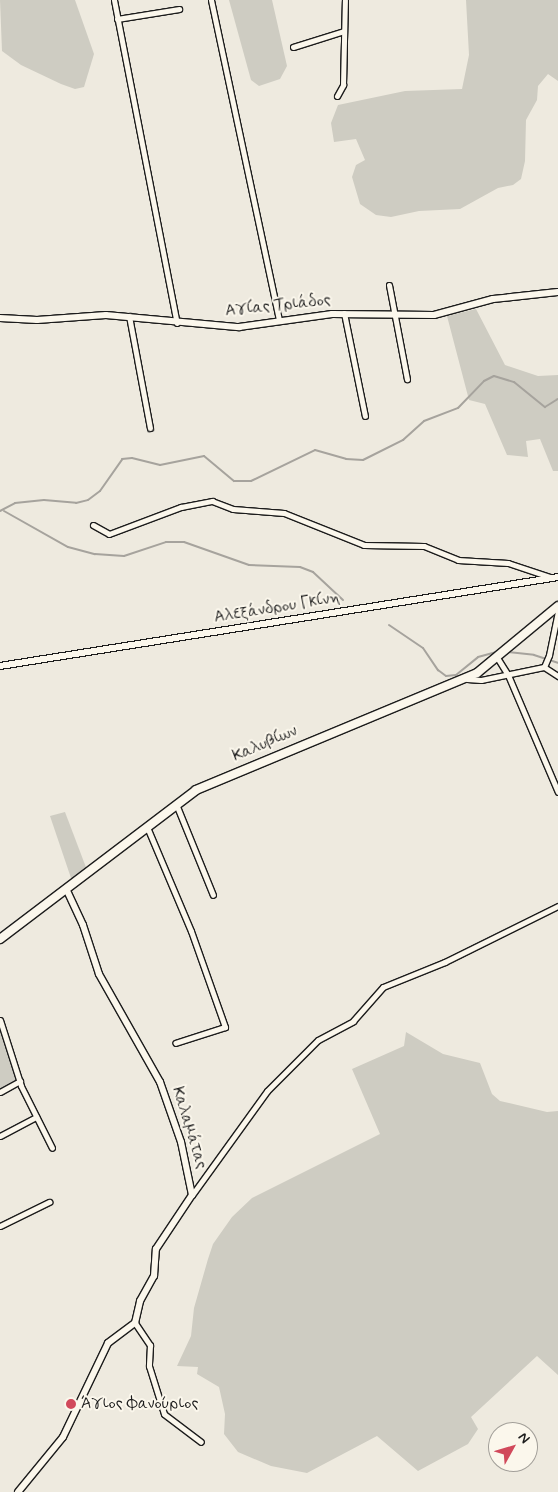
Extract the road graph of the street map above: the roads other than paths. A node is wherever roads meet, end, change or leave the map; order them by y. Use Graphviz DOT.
graph roads {
  1 [pos="114,0"];
  2 [pos="211,0"];
  3 [pos="345,0"];
  4 [pos="179,9"];
  5 [pos="117,19"];
  6 [pos="344,31"];
  7 [pos="293,47"];
  8 [pos="337,96"];
  9 [pos="389,285"];
  10 [pos="558,292"];
  11 [pos="344,314"];
  12 [pos="129,316"];
  13 [pos="394,316"];
  14 [pos="0,318"];
  15 [pos="279,321"];
  16 [pos="177,323"];
  17 [pos="407,379"];
  18 [pos="365,416"];
  19 [pos="150,428"];
  20 [pos="93,525"];
  21 [pos="556,577"];
  22 [pos="558,606"];
  23 [pos="558,611"];
  24 [pos="500,658"];
  25 [pos="545,665"];
  26 [pos="0,666"];
  27 [pos="508,675"];
  28 [pos="558,676"];
  29 [pos="467,678"];
  30 [pos="558,792"];
  31 [pos="176,804"];
  32 [pos="147,827"];
  33 [pos="66,889"];
  34 [pos="213,895"];
  35 [pos="558,906"];
  36 [pos="0,939"];
  37 [pos="0,1020"];
  38 [pos="175,1044"];
  39 [pos="20,1081"];
  40 [pos="0,1092"];
  41 [pos="36,1117"];
  42 [pos="0,1136"];
  43 [pos="52,1148"];
  44 [pos="192,1195"];
  45 [pos="48,1202"];
  46 [pos="0,1226"];
  47 [pos="135,1323"];
  48 [pos="201,1442"];
  49 [pos="18,1492"];
  1 -- 5 [label="street"];
  2 -- 15 [label="street"];
  3 -- 6 [label="street"];
  4 -- 5 [label="street"];
  5 -- 16 [label="street"];
  6 -- 7 [label="street"];
  6 -- 8 [label="street"];
  9 -- 13 [label="street"];
  10 -- 13 [label="street, Αγίας Τριάδος"];
  11 -- 13 [label="street, Αγίας Τριάδος"];
  11 -- 15 [label="street, Αγίας Τριάδος"];
  11 -- 18 [label="street"];
  12 -- 14 [label="street, Αγίας Τριάδος"];
  12 -- 16 [label="street, Αγίας Τριάδος"];
  12 -- 19 [label="street"];
  13 -- 17 [label="street"];
  15 -- 16 [label="street, Αγίας Τριάδος"];
  20 -- 21 [label="street"];
  21 -- 26 [label="street, Αλεξάνδρου Γκίνη"];
  22 -- 24 [label="main road, Καλυβίων"];
  23 -- 25 [label="street"];
  24 -- 27 [label="street"];
  24 -- 29 [label="main road, Καλυβίων"];
  25 -- 27 [label="street"];
  25 -- 28 [label="street"];
  27 -- 29 [label="street"];
  27 -- 30 [label="street"];
  29 -- 31 [label="main road, Καλυβίων"];
  31 -- 32 [label="main road, Καλυβίων"];
  31 -- 34 [label="street"];
  32 -- 33 [label="main road, Καλυβίων"];
  32 -- 38 [label="street"];
  33 -- 36 [label="main road, Καλυβίων"];
  33 -- 44 [label="street, Καλαμάτας"];
  35 -- 44 [label="street"];
  37 -- 39 [label="street"];
  39 -- 40 [label="street"];
  39 -- 41 [label="street"];
  41 -- 42 [label="street"];
  41 -- 43 [label="street"];
  44 -- 47 [label="street, Καλαμάτας"];
  45 -- 46 [label="street"];
  47 -- 48 [label="street"];
  47 -- 49 [label="street"];
}
